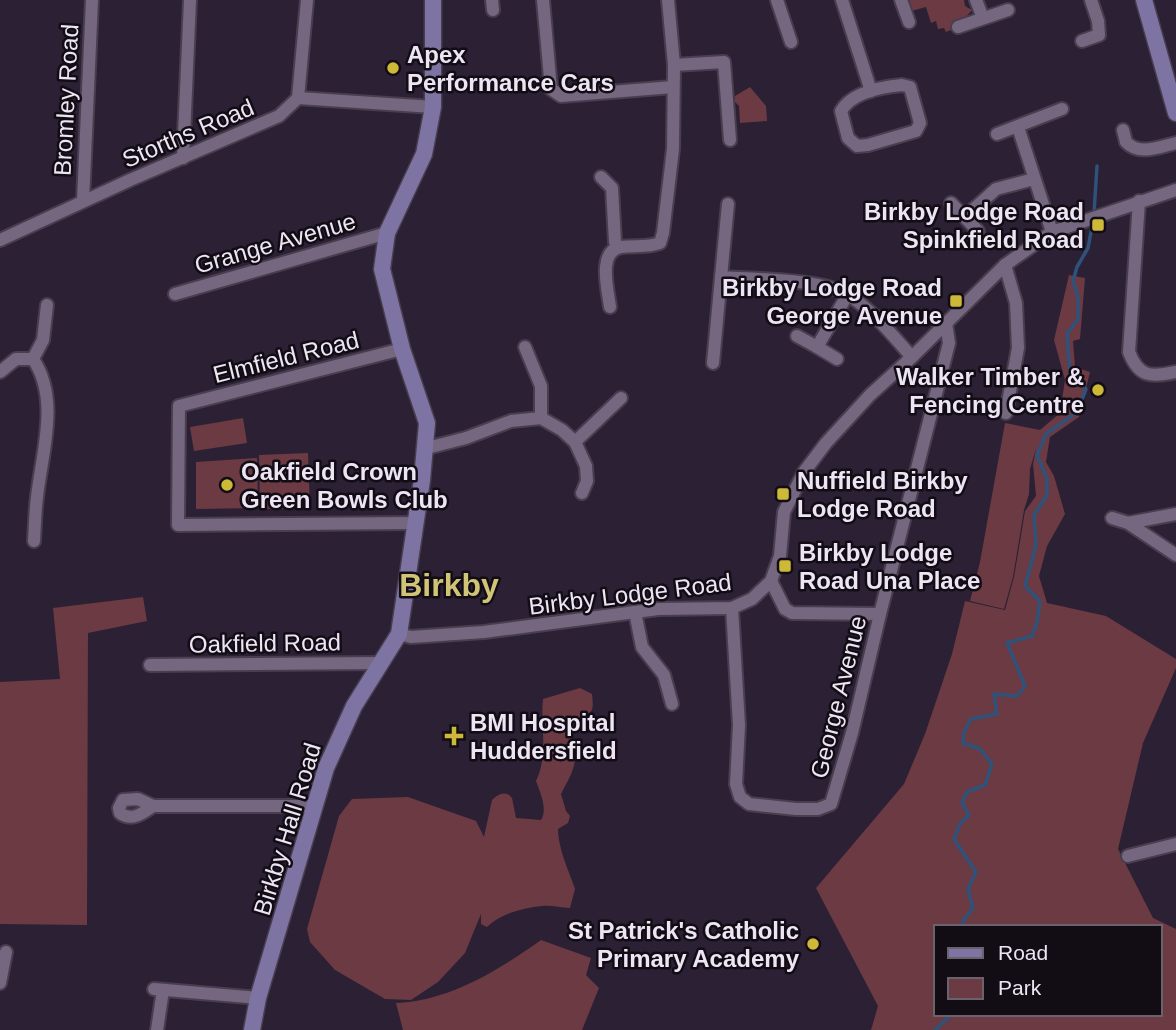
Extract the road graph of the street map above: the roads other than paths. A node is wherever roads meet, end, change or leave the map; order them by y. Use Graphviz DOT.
graph roads {
  1 [pos="92,0"];
  2 [pos="190,0"];
  3 [pos="307,0"];
  4 [pos="433,0"];
  5 [pos="543,0"];
  6 [pos="668,0"];
  7 [pos="842,0"];
  8 [pos="901,0"];
  9 [pos="976,0"];
  10 [pos="1091,0"];
  11 [pos="1144,0"];
  12 [pos="780,1"];
  13 [pos="1008,10"];
  14 [pos="983,18"];
  15 [pos="909,22"];
  16 [pos="958,27"];
  17 [pos="1082,41"];
  18 [pos="791,42"];
  19 [pos="674,65"];
  20 [pos="673,87"];
  21 [pos="871,90"];
  22 [pos="298,98"];
  23 [pos="433,107"];
  24 [pos="1062,109"];
  25 [pos="1176,113"];
  26 [pos="1018,127"];
  27 [pos="1123,130"];
  28 [pos="997,134"];
  29 [pos="730,140"];
  30 [pos="1176,143"];
  31 [pos="183,158"];
  32 [pos="601,177"];
  33 [pos="1034,178"];
  34 [pos="1176,190"];
  35 [pos="83,201"];
  36 [pos="1139,201"];
  37 [pos="951,203"];
  38 [pos="729,204"];
  39 [pos="965,217"];
  40 [pos="978,231"];
  41 [pos="1052,232"];
  42 [pos="387,233"];
  43 [pos="0,240"];
  44 [pos="618,247"];
  45 [pos="1005,265"];
  46 [pos="721,277"];
  47 [pos="175,294"];
  48 [pos="848,294"];
  49 [pos="47,305"];
  50 [pos="610,307"];
  51 [pos="946,323"];
  52 [pos="797,336"];
  53 [pos="525,347"];
  54 [pos="817,347"];
  55 [pos="402,349"];
  56 [pos="912,357"];
  57 [pos="33,359"];
  58 [pos="837,359"];
  59 [pos="713,363"];
  60 [pos="0,372"];
  61 [pos="1176,372"];
  62 [pos="621,398"];
  63 [pos="1006,413"];
  64 [pos="541,418"];
  65 [pos="575,442"];
  66 [pos="426,448"];
  67 [pos="582,493"];
  68 [pos="1176,514"];
  69 [pos="1112,518"];
  70 [pos="416,523"];
  71 [pos="1128,523"];
  72 [pos="34,541"];
  73 [pos="1176,555"];
  74 [pos="771,581"];
  75 [pos="732,608"];
  76 [pos="635,612"];
  77 [pos="880,614"];
  78 [pos="398,634"];
  79 [pos="379,663"];
  80 [pos="150,665"];
  81 [pos="672,704"];
  82 [pos="153,806"];
  83 [pos="314,806"];
  84 [pos="1176,844"];
  85 [pos="1128,856"];
  86 [pos="6,952"];
  87 [pos="0,983"];
  88 [pos="258,998"];
  89 [pos="157,1030"];
  90 [pos="252,1030"];
  1 -- 35 [label="street, Bromley Road"];
  2 -- 31 [label="street"];
  3 -- 22 [label="street"];
  4 -- 23 [label="street, Birkby Hall Road"];
  5 -- 20 [label="street"];
  6 -- 19 [label="street"];
  7 -- 21 [label="street"];
  8 -- 15 [label="street"];
  9 -- 14 [label="street"];
  10 -- 17 [label="street"];
  11 -- 25 [label="street"];
  12 -- 18 [label="street"];
  13 -- 14 [label="street"];
  14 -- 16 [label="street"];
  19 -- 20 [label="street"];
  19 -- 29 [label="street"];
  20 -- 44 [label="street"];
  21 -- 21 [label="street"];
  22 -- 23 [label="street"];
  22 -- 31 [label="street, Storths Road"];
  23 -- 42 [label="street, Birkby Hall Road"];
  24 -- 26 [label="street"];
  26 -- 28 [label="street"];
  26 -- 33 [label="street"];
  27 -- 30 [label="street"];
  31 -- 35 [label="street, Storths Road"];
  32 -- 44 [label="street"];
  33 -- 39 [label="street"];
  33 -- 41 [label="street"];
  34 -- 36 [label="street"];
  35 -- 43 [label="street, Storths Road"];
  36 -- 41 [label="street"];
  36 -- 61 [label="street"];
  37 -- 39 [label="street"];
  38 -- 46 [label="street"];
  39 -- 40 [label="street"];
  41 -- 45 [label="street"];
  42 -- 47 [label="street, Grange Avenue"];
  42 -- 55 [label="street, Birkby Hall Road"];
  44 -- 50 [label="street"];
  45 -- 51 [label="street"];
  45 -- 63 [label="street"];
  46 -- 48 [label="street"];
  46 -- 59 [label="street"];
  48 -- 54 [label="street"];
  48 -- 56 [label="street"];
  49 -- 57 [label="street"];
  51 -- 56 [label="street"];
  51 -- 77 [label="street, George Avenue"];
  52 -- 54 [label="street"];
  53 -- 64 [label="street"];
  54 -- 58 [label="street"];
  55 -- 66 [label="street, Birkby Hall Road"];
  55 -- 70 [label="street, Elmfield Road"];
  56 -- 74 [label="street"];
  57 -- 60 [label="street"];
  57 -- 72 [label="street"];
  62 -- 65 [label="street"];
  64 -- 65 [label="street"];
  64 -- 66 [label="street"];
  65 -- 67 [label="street"];
  66 -- 70 [label="street, Birkby Hall Road"];
  68 -- 71 [label="street"];
  69 -- 71 [label="street"];
  70 -- 78 [label="street, Birkby Hall Road"];
  71 -- 73 [label="street"];
  74 -- 75 [label="street, Birkby Lodge Road"];
  74 -- 77 [label="street"];
  75 -- 76 [label="street, Birkby Lodge Road"];
  75 -- 77 [label="street, George Avenue"];
  76 -- 78 [label="street, Birkby Lodge Road"];
  76 -- 81 [label="street"];
  78 -- 79 [label="street, Birkby Hall Road"];
  79 -- 80 [label="street, Oakfield Road"];
  79 -- 83 [label="street, Birkby Hall Road"];
  82 -- 83 [label="street"];
  83 -- 88 [label="street, Birkby Hall Road"];
  84 -- 85 [label="street"];
  86 -- 87 [label="street"];
  88 -- 89 [label="street"];
  88 -- 90 [label="street, Birkby Hall Road"];
}
